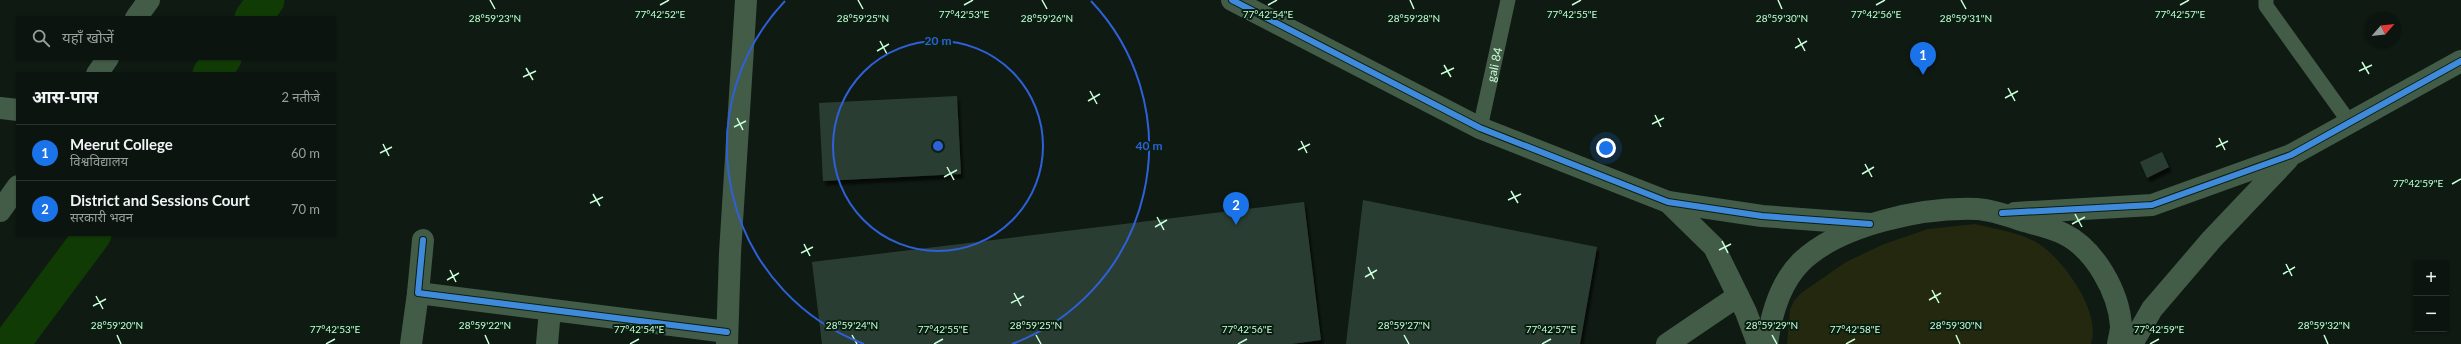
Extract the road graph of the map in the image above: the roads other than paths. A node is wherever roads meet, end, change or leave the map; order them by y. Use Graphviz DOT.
graph roads {
  1 [pos="148,0"];
  2 [pos="746,0"];
  3 [pos="1232,0"];
  4 [pos="1508,0"];
  5 [pos="2266,0"];
  6 [pos="137,16"];
  7 [pos="106,60"];
  8 [pos="2461,61"];
  9 [pos="98,72"];
  10 [pos="0,108"];
  11 [pos="16,110"];
  12 [pos="2350,123"];
  13 [pos="1480,128"];
  14 [pos="2291,155"];
  15 [pos="16,189"];
  16 [pos="1668,202"];
  17 [pos="0,211"];
  18 [pos="2002,214"];
  19 [pos="1870,224"];
  20 [pos="423,240"];
  21 [pos="418,293"];
  22 [pos="1738,296"];
  23 [pos="550,310"];
  24 [pos="727,338"];
  25 [pos="411,344"];
  26 [pos="547,344"];
  27 [pos="1667,344"];
  28 [pos="1758,344"];
  29 [pos="1767,344"];
  30 [pos="2118,344"];
  31 [pos="2132,344"];
  1 -- 6 [label="street"];
  2 -- 24 [label="street"];
  3 -- 13 [label="street"];
  4 -- 13 [label="lane, gali 84"];
  5 -- 12 [label="lane"];
  7 -- 9 [label="street"];
  8 -- 12 [label="street"];
  10 -- 11 [label="street"];
  12 -- 14 [label="street"];
  13 -- 16 [label="street"];
  14 -- 18 [label="street"];
  14 -- 31 [label="street"];
  15 -- 17 [label="street"];
  16 -- 19 [label="street"];
  16 -- 22 [label="street"];
  18 -- 19 [label="street"];
  18 -- 30 [label="street"];
  19 -- 29 [label="street"];
  20 -- 21 [label="street"];
  21 -- 23 [label="street"];
  21 -- 25 [label="street"];
  22 -- 27 [label="street"];
  22 -- 28 [label="street"];
  23 -- 24 [label="street"];
  23 -- 26 [label="street"];
}
